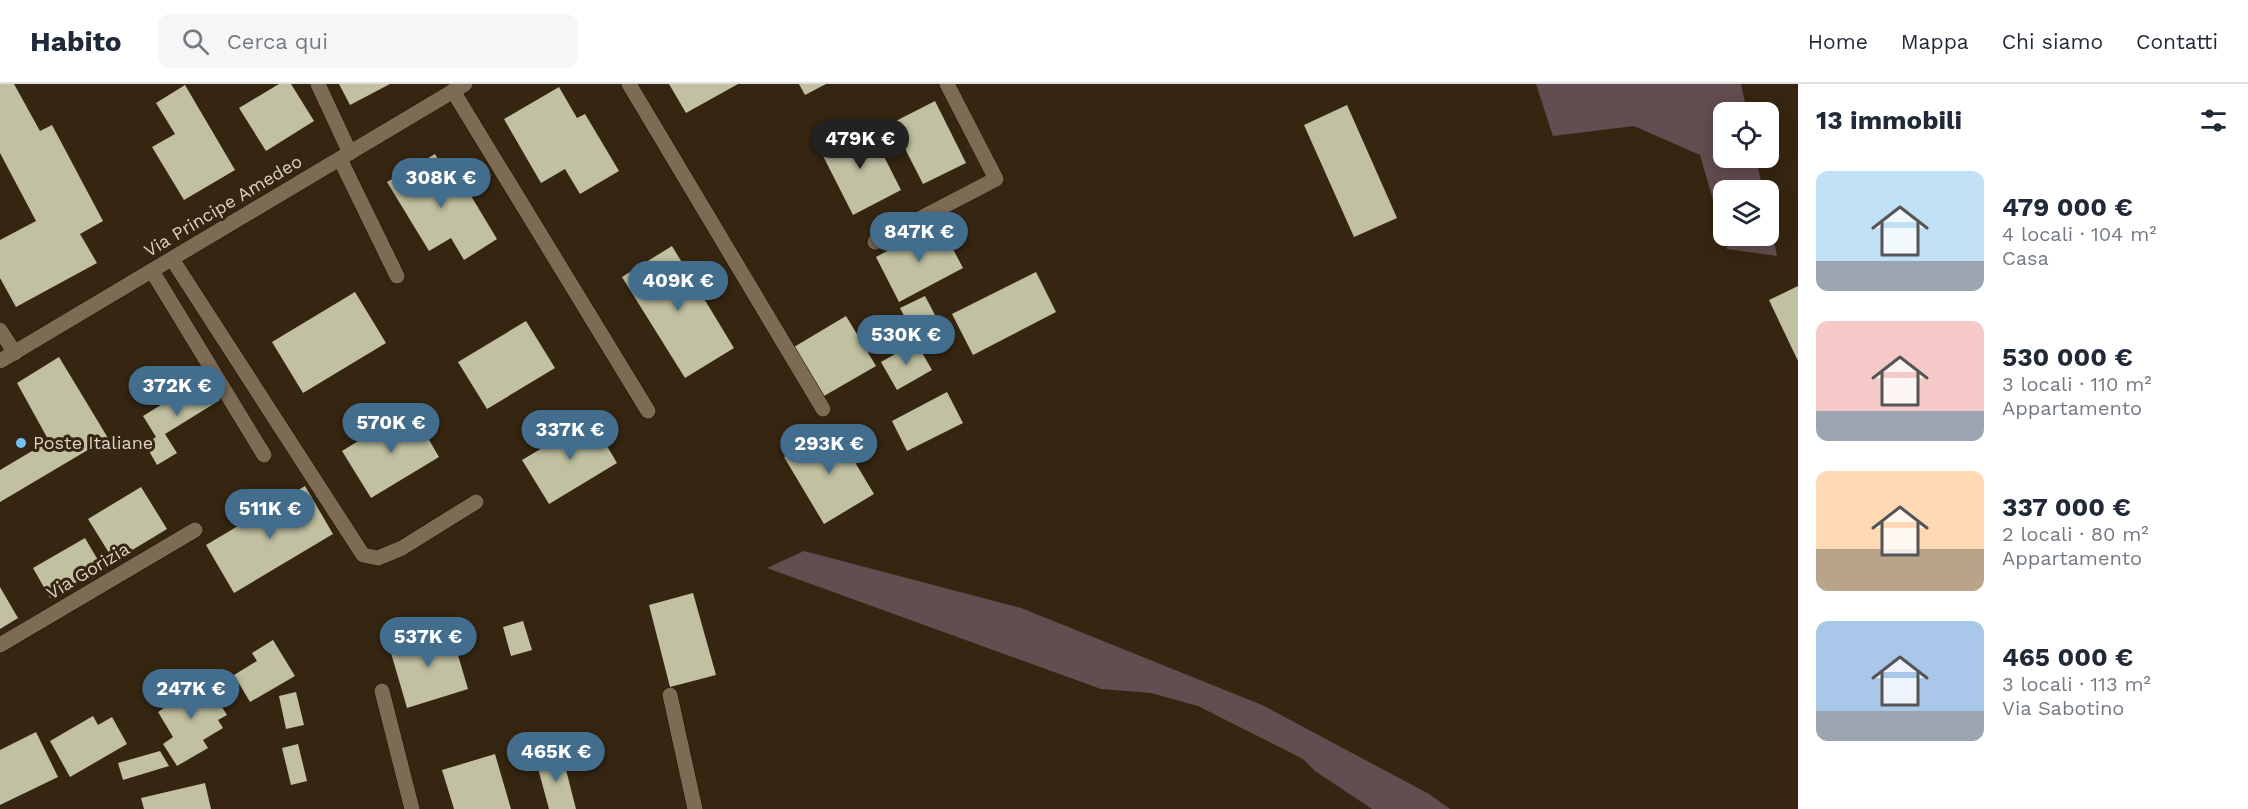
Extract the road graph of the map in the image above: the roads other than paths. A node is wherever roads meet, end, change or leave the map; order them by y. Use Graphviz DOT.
graph roads {
  1 [pos="318,84"];
  2 [pos="629,84"];
  3 [pos="947,84"];
  4 [pos="459,87"];
  5 [pos="345,156"];
  6 [pos="875,242"];
  7 [pos="172,259"];
  8 [pos="152,271"];
  9 [pos="397,276"];
  10 [pos="0,330"];
  11 [pos="15,352"];
  12 [pos="0,361"];
  13 [pos="823,409"];
  14 [pos="648,411"];
  15 [pos="264,455"];
  16 [pos="476,502"];
  17 [pos="195,530"];
  18 [pos="0,645"];
  19 [pos="382,691"];
  20 [pos="670,696"];
  21 [pos="412,809"];
  22 [pos="695,809"];
  1 -- 5 [label="street"];
  2 -- 13 [label="street"];
  3 -- 6 [label="street"];
  4 -- 5 [label="street, Via Principe Amedeo"];
  4 -- 14 [label="street"];
  5 -- 7 [label="street, Via Principe Amedeo"];
  5 -- 9 [label="street"];
  7 -- 8 [label="street, Via Principe Amedeo"];
  7 -- 16 [label="street"];
  8 -- 11 [label="street, Via Principe Amedeo"];
  8 -- 15 [label="street"];
  10 -- 11 [label="street"];
  11 -- 12 [label="street, Via Principe Amedeo"];
  17 -- 18 [label="street, Via Gorizia"];
  19 -- 21 [label="street"];
  20 -- 22 [label="street"];
}
